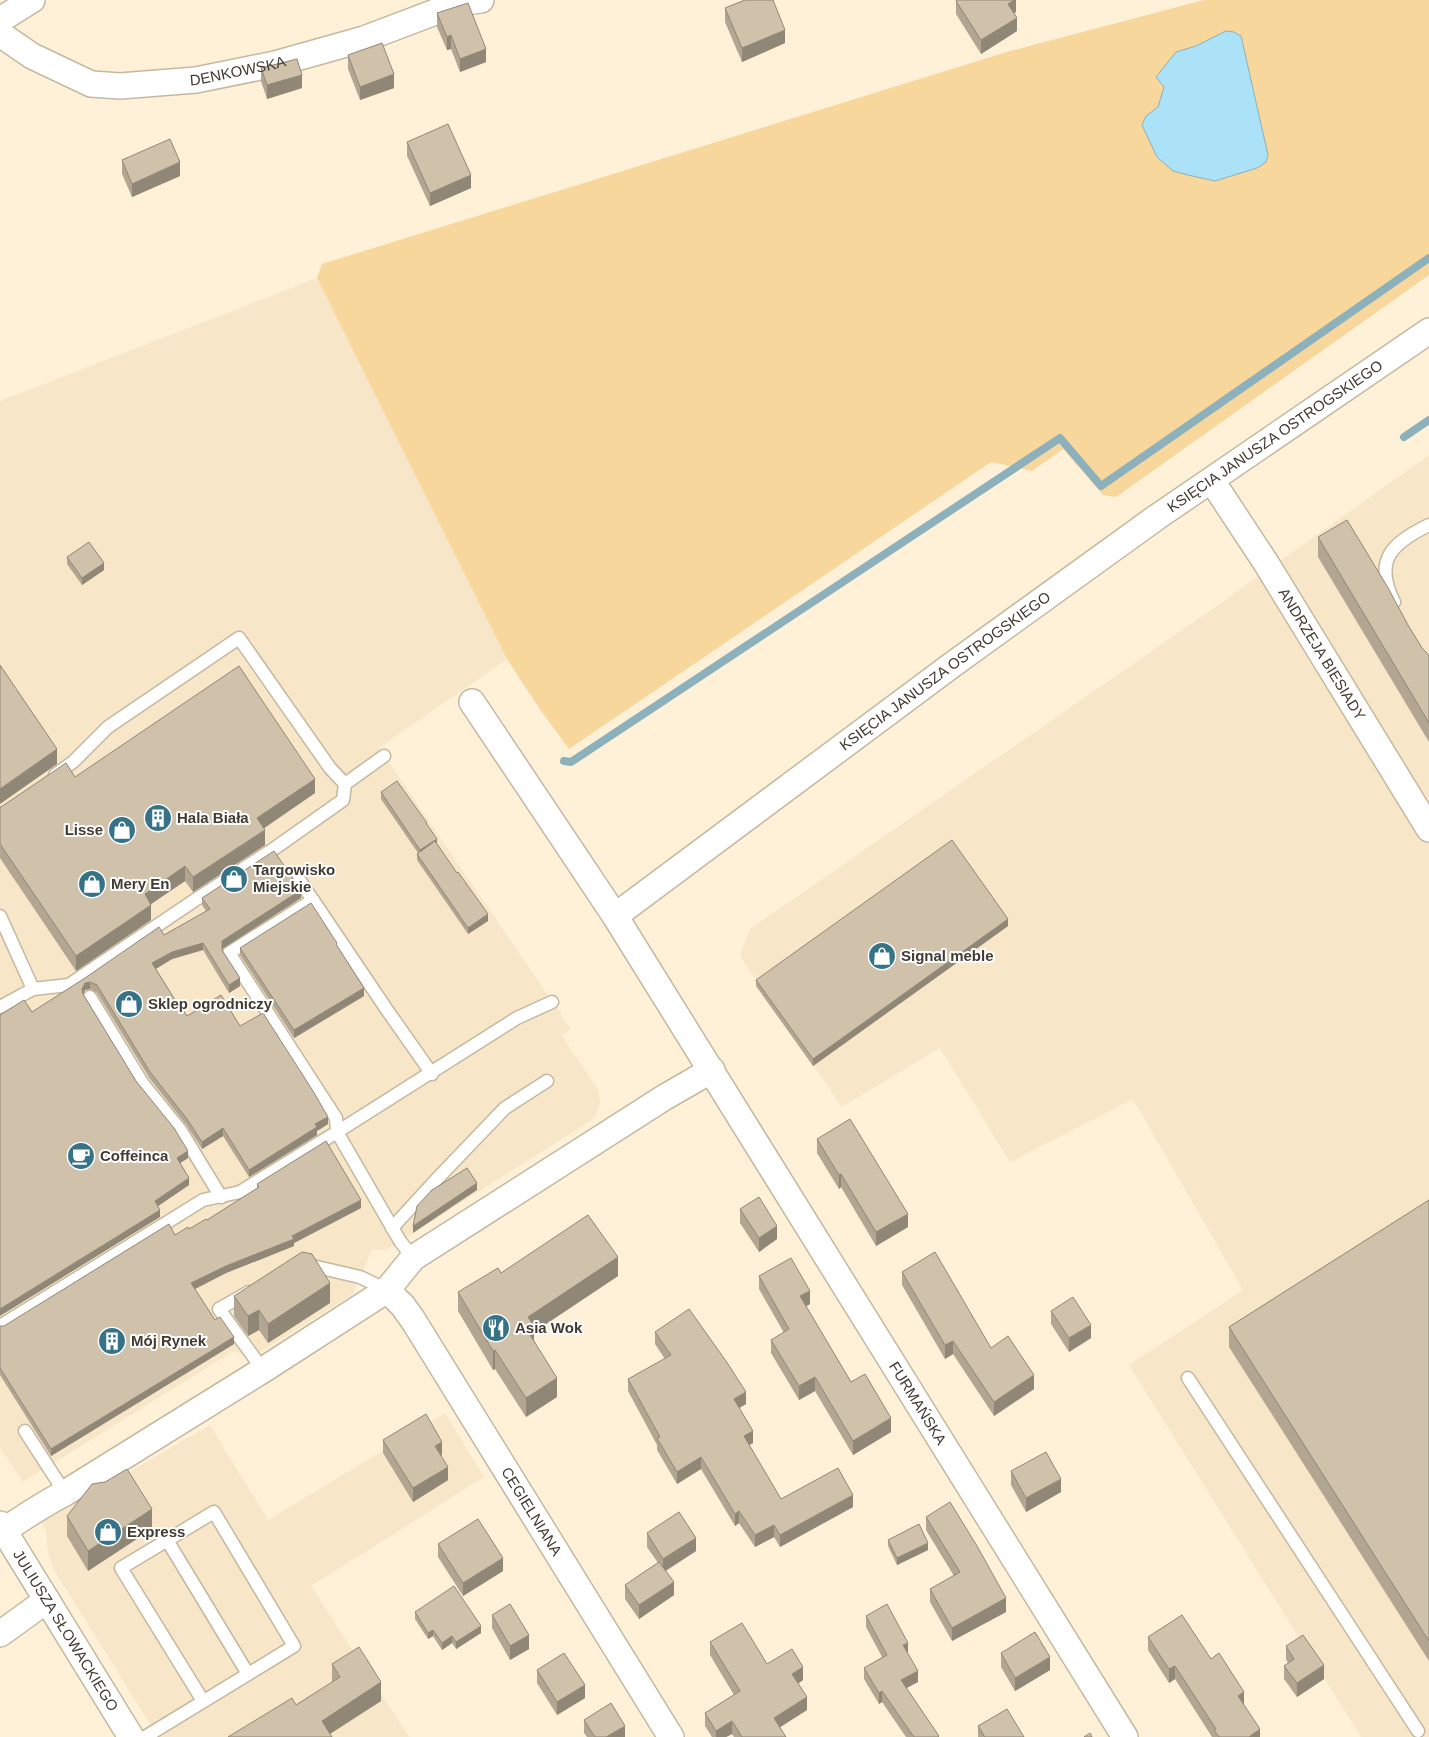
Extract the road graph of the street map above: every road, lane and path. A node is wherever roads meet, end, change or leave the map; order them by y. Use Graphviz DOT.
graph roads {
  1 [pos="32,0"];
  2 [pos="481,0"];
  3 [pos="0,20"];
  4 [pos="0,34"];
  5 [pos="1429,331"];
  6 [pos="1212,481"];
  7 [pos="1429,525"];
  8 [pos="1402,616"];
  9 [pos="472,702"];
  10 [pos="384,756"];
  11 [pos="345,784"];
  12 [pos="41,785"];
  13 [pos="1429,829"];
  14 [pos="296,875"];
  15 [pos="312,900"];
  16 [pos="0,916"];
  17 [pos="615,916"];
  18 [pos="33,989"];
  19 [pos="90,997"];
  20 [pos="552,1002"];
  21 [pos="0,1007"];
  22 [pos="712,1070"];
  23 [pos="432,1074"];
  24 [pos="547,1081"];
  25 [pos="337,1132"];
  26 [pos="221,1197"];
  27 [pos="392,1228"];
  28 [pos="413,1258"];
  29 [pos="292,1268"];
  30 [pos="260,1286"];
  31 [pos="387,1290"];
  32 [pos="0,1326"];
  33 [pos="263,1370"];
  34 [pos="1188,1378"];
  35 [pos="25,1431"];
  36 [pos="64,1493"];
  37 [pos="2,1527"];
  38 [pos="167,1540"];
  39 [pos="47,1600"];
  40 [pos="0,1634"];
  41 [pos="248,1674"];
  42 [pos="203,1701"];
  43 [pos="1420,1731"];
  44 [pos="132,1737"];
  45 [pos="145,1737"];
  46 [pos="671,1737"];
  47 [pos="1125,1737"];
  1 -- 3 [label="street"];
  2 -- 4 [label="street, DENKOWSKA"];
  5 -- 6 [label="street, KSIĘCIA JANUSZA OSTROGSKIEGO"];
  6 -- 13 [label="street, ANDRZEJA BIESIADY"];
  6 -- 17 [label="street, KSIĘCIA JANUSZA OSTROGSKIEGO"];
  7 -- 8 [label="lane"];
  9 -- 17 [label="street"];
  10 -- 11 [label="lane"];
  11 -- 12 [label="lane"];
  11 -- 18 [label="lane"];
  14 -- 15 [label="lane"];
  15 -- 23 [label="lane"];
  15 -- 25 [label="lane"];
  16 -- 18 [label="lane"];
  17 -- 22 [label="street"];
  18 -- 21 [label="lane"];
  19 -- 26 [label="lane"];
  20 -- 23 [label="lane"];
  22 -- 28 [label="street"];
  22 -- 47 [label="street, FURMAŃSKA"];
  23 -- 25 [label="lane"];
  24 -- 27 [label="lane"];
  25 -- 26 [label="lane"];
  25 -- 27 [label="lane"];
  26 -- 32 [label="lane"];
  27 -- 28 [label="lane"];
  28 -- 31 [label="street"];
  29 -- 31 [label="lane"];
  30 -- 33 [label="lane"];
  31 -- 33 [label="street"];
  31 -- 46 [label="street, CEGIELNIANA"];
  33 -- 36 [label="street"];
  34 -- 43 [label="lane"];
  35 -- 36 [label="lane"];
  36 -- 37 [label="street"];
  37 -- 39 [label="street, JULIUSZA SŁOWACKIEGO"];
  38 -- 41 [label="lane"];
  38 -- 41 [label="lane"];
  38 -- 42 [label="lane"];
  39 -- 40 [label="street"];
  39 -- 44 [label="street, JULIUSZA SŁOWACKIEGO"];
  41 -- 42 [label="lane"];
  42 -- 45 [label="lane"];
}
